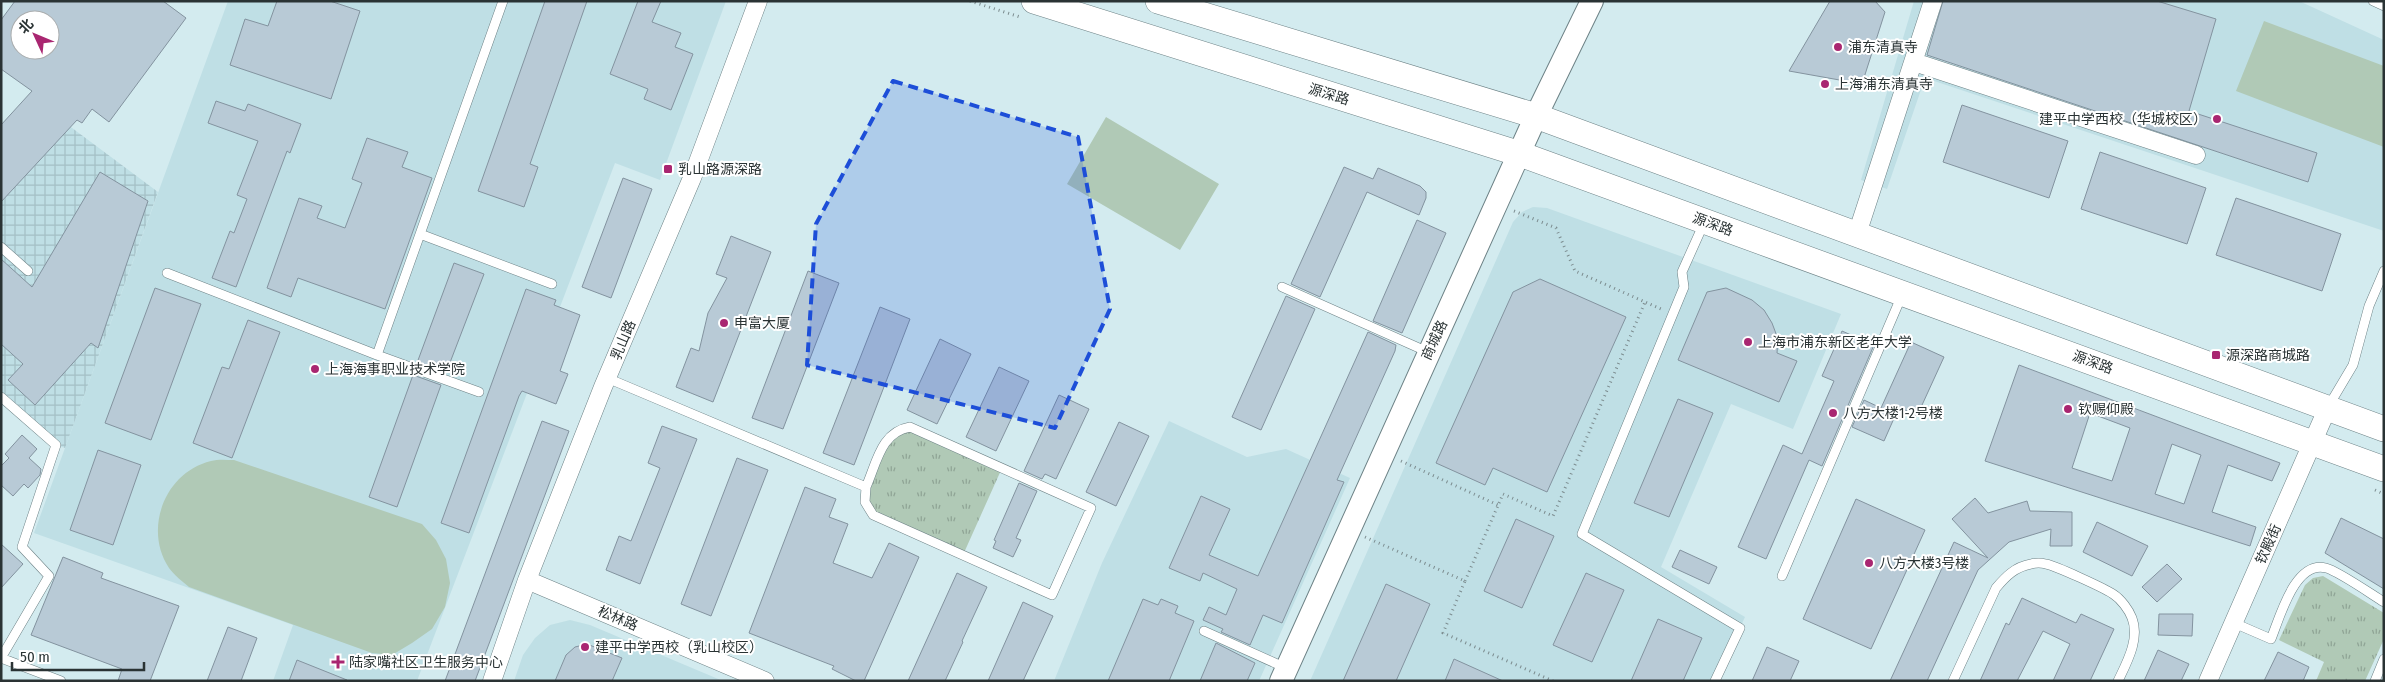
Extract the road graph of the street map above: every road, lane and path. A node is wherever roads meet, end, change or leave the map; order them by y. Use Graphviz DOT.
graph roads {
  1 [pos="503,1"];
  2 [pos="758,1"];
  3 [pos="970,1"];
  4 [pos="1158,1"];
  5 [pos="1592,1"];
  6 [pos="1933,1"];
  7 [pos="2373,1"];
  8 [pos="2384,6"];
  9 [pos="1030,10"];
  10 [pos="1914,62"];
  11 [pos="1536,116"];
  12 [pos="1520,154"];
  13 [pos="2196,155"];
  14 [pos="1496,204"];
  15 [pos="1705,221"];
  16 [pos="420,234"];
  17 [pos="1857,234"];
  18 [pos="1,247"];
  19 [pos="28,271"];
  20 [pos="2384,271"];
  21 [pos="167,273"];
  22 [pos="552,284"];
  23 [pos="1282,287"];
  24 [pos="1903,293"];
  25 [pos="1645,302"];
  26 [pos="1673,314"];
  27 [pos="1428,352"];
  28 [pos="377,355"];
  29 [pos="607,378"];
  30 [pos="479,392"];
  31 [pos="1,397"];
  32 [pos="2328,407"];
  33 [pos="2384,429"];
  34 [pos="2313,442"];
  35 [pos="1383,453"];
  36 [pos="2384,469"];
  37 [pos="866,487"];
  38 [pos="2366,487"];
  39 [pos="2384,494"];
  40 [pos="1498,505"];
  41 [pos="1349,530"];
  42 [pos="1782,576"];
  43 [pos="527,580"];
  44 [pos="1465,581"];
  45 [pos="2384,602"];
  46 [pos="2234,623"];
  47 [pos="1204,630"];
  48 [pos="1,658"];
  49 [pos="2384,659"];
  50 [pos="1284,674"];
  51 [pos="62,681"];
  52 [pos="492,681"];
  53 [pos="765,681"];
  54 [pos="1553,681"];
  55 [pos="1715,681"];
  56 [pos="1953,681"];
  57 [pos="2118,681"];
  58 [pos="2208,681"];
  59 [pos="2375,681"];
  1 -- 16 [label="lane"];
  2 -- 29 [label="street, 乳山路"];
  3 -- 9 [label="path"];
  4 -- 11 [label="main road"];
  5 -- 11 [label="street, 商城路"];
  6 -- 10 [label="street"];
  7 -- 8 [label="lane"];
  9 -- 12 [label="main road, 源深路"];
  10 -- 13 [label="street"];
  10 -- 17 [label="street"];
  11 -- 12 [label="street, 商城路"];
  11 -- 17 [label="main road"];
  12 -- 14 [label="street, 商城路"];
  12 -- 15 [label="main road, 源深路"];
  14 -- 25 [label="path"];
  14 -- 27 [label="street, 商城路"];
  15 -- 24 [label="main road, 源深路"];
  15 -- 26 [label="lane"];
  16 -- 22 [label="lane"];
  16 -- 28 [label="lane"];
  17 -- 32 [label="main road"];
  18 -- 19 [label="lane"];
  20 -- 32 [label="lane"];
  21 -- 28 [label="lane"];
  23 -- 27 [label="lane"];
  24 -- 34 [label="main road, 源深路"];
  24 -- 42 [label="lane"];
  25 -- 26 [label="path"];
  25 -- 40 [label="path"];
  26 -- 55 [label="lane"];
  27 -- 35 [label="street, 商城路"];
  28 -- 30 [label="lane"];
  29 -- 37 [label="lane"];
  29 -- 43 [label="street, 乳山路"];
  31 -- 48 [label="lane"];
  32 -- 33 [label="main road"];
  32 -- 34 [label="street, 钦殿街"];
  34 -- 36 [label="main road, 源深路"];
  34 -- 46 [label="street, 钦殿街"];
  35 -- 40 [label="path"];
  35 -- 41 [label="street, 商城路"];
  37 -- 37 [label="lane"];
  38 -- 39 [label="path"];
  40 -- 44 [label="path"];
  41 -- 44 [label="path"];
  41 -- 50 [label="street, 商城路"];
  43 -- 52 [label="street, 乳山路"];
  43 -- 53 [label="street, 松林路"];
  44 -- 54 [label="path"];
  45 -- 46 [label="lane"];
  46 -- 58 [label="street, 钦殿街"];
  47 -- 50 [label="lane"];
  48 -- 51 [label="lane"];
  49 -- 59 [label="lane"];
  56 -- 57 [label="lane"];
}
